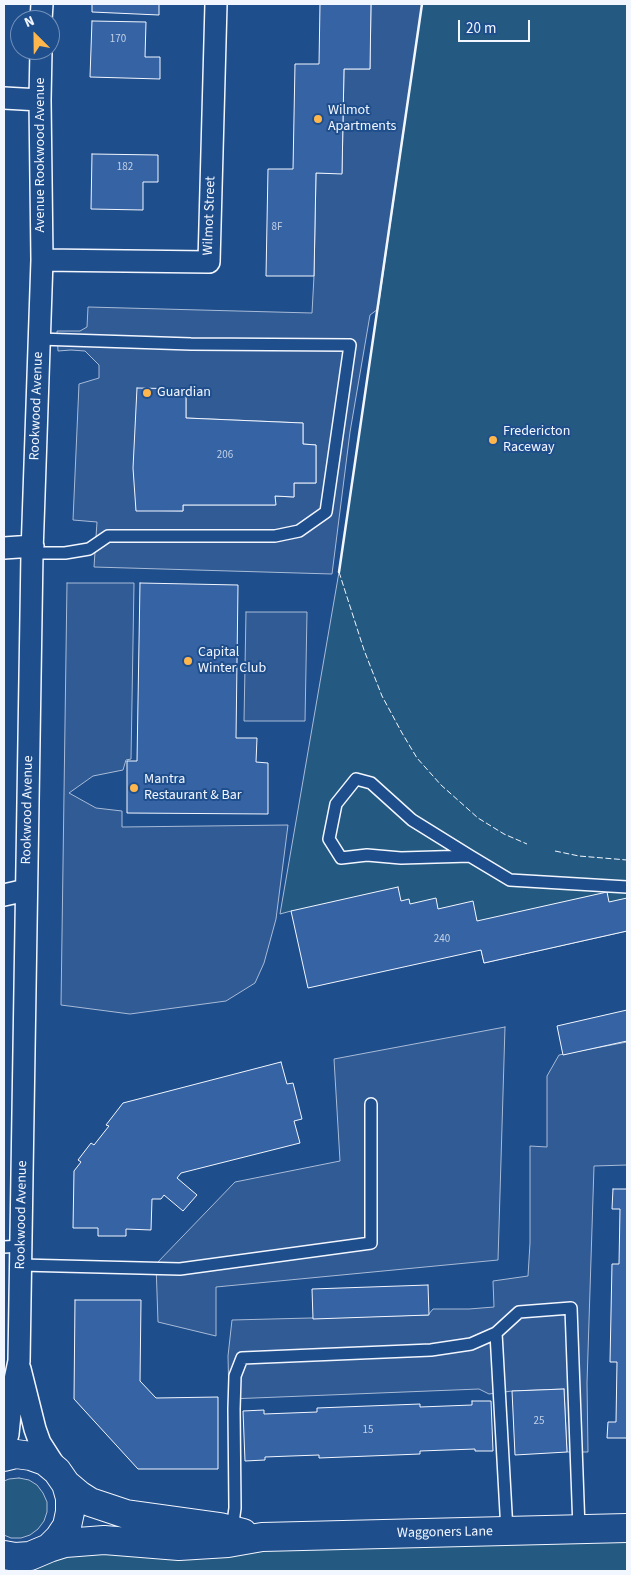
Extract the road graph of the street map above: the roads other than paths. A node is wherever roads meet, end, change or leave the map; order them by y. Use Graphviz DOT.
graph roads {
  1 [pos="216,4"];
  2 [pos="41,60"];
  3 [pos="4,98"];
  4 [pos="40,100"];
  5 [pos="42,260"];
  6 [pos="39,340"];
  7 [pos="4,548"];
  8 [pos="33,550"];
  9 [pos="470,856"];
  10 [pos="627,887"];
  11 [pos="26,890"];
  12 [pos="4,895"];
  13 [pos="371,1104"];
  14 [pos="15,1253"];
  15 [pos="496,1334"];
  16 [pos="19,1361"];
  17 [pos="4,1448"];
  18 [pos="4,1457"];
  19 [pos="61,1477"];
  20 [pos="627,1528"];
  21 [pos="579,1529"];
  22 [pos="232,1530"];
  23 [pos="506,1531"];
  24 [pos="262,1537"];
  25 [pos="49,1548"];
  26 [pos="4,1555"];
  27 [pos="34,1571"];
  1 -- 5 [label="street, Wilmot Street"];
  2 -- 4 [label="street, Avenue Rookwood Avenue"];
  3 -- 4 [label="street"];
  4 -- 5 [label="street, Avenue Rookwood Avenue"];
  5 -- 6 [label="street, Rookwood Avenue"];
  6 -- 8 [label="street, Rookwood Avenue"];
  6 -- 8 [label="lane"];
  7 -- 8 [label="street"];
  8 -- 11 [label="street, Rookwood Avenue"];
  9 -- 9 [label="lane"];
  9 -- 10 [label="lane"];
  11 -- 12 [label="street"];
  11 -- 14 [label="street, Rookwood Avenue"];
  13 -- 14 [label="lane"];
  14 -- 16 [label="street, Rookwood Avenue"];
  15 -- 21 [label="lane"];
  15 -- 22 [label="lane"];
  15 -- 23 [label="lane"];
  16 -- 17 [label="street, Rookwood Avenue"];
  16 -- 19 [label="street, Rookwood Avenue"];
  18 -- 19 [label="street, Waggoners Lane"];
  19 -- 22 [label="street, Waggoners Lane"];
  19 -- 25 [label="street"];
  20 -- 21 [label="street, Waggoners Lane"];
  21 -- 23 [label="street, Waggoners Lane"];
  22 -- 24 [label="street, Waggoners Lane"];
  23 -- 24 [label="street, Waggoners Lane"];
  24 -- 25 [label="street, Waggoners Lane"];
  25 -- 26 [label="street, Waggoners Lane"];
  25 -- 27 [label="street"];
}
